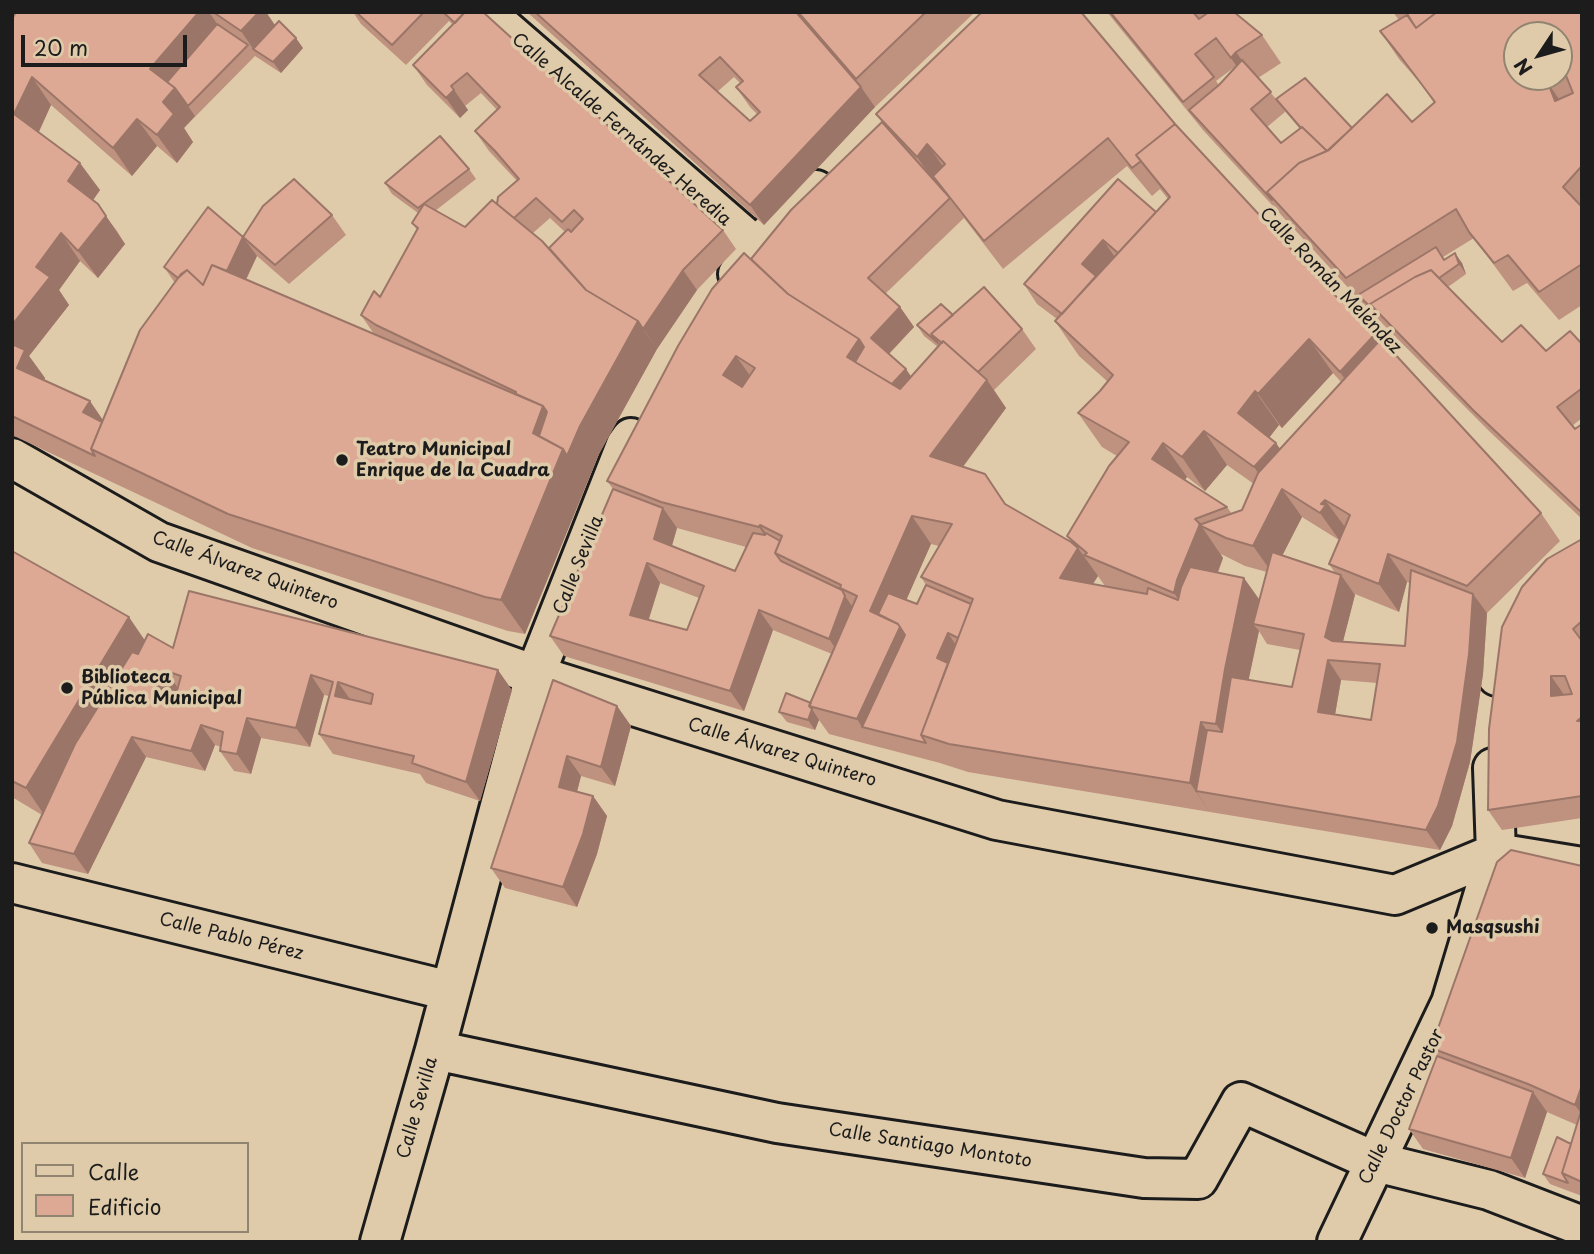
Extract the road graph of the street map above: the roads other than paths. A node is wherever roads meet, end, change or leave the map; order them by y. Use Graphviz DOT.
graph roads {
  1 [pos="485,12"];
  2 [pos="1091,12"];
  3 [pos="845,162"];
  4 [pos="756,247"];
  5 [pos="718,305"];
  6 [pos="649,410"];
  7 [pos="12,458"];
  8 [pos="1582,539"];
  9 [pos="1582,551"];
  10 [pos="535,675"];
  11 [pos="1496,853"];
  12 [pos="1582,867"];
  13 [pos="12,883"];
  14 [pos="450,990"];
  15 [pos="435,1050"];
  16 [pos="1376,1162"];
  17 [pos="1582,1226"];
  18 [pos="380,1242"];
  19 [pos="1337,1242"];
  1 -- 4 [label="street, Calle Alcalde Fernández Heredia"];
  2 -- 8 [label="street, Calle Román Meléndez"];
  3 -- 4 [label="street"];
  4 -- 5 [label="street"];
  6 -- 10 [label="street, Calle Sevilla"];
  7 -- 10 [label="street, Calle Álvarez Quintero"];
  9 -- 11 [label="street, Calle Doctor Pastor"];
  10 -- 11 [label="street, Calle Álvarez Quintero"];
  10 -- 14 [label="street, Calle Sevilla"];
  11 -- 12 [label="street"];
  11 -- 16 [label="street, Calle Doctor Pastor"];
  13 -- 14 [label="street, Calle Pablo Pérez"];
  14 -- 15 [label="street, Calle Sevilla"];
  15 -- 16 [label="street, Calle Santiago Montoto"];
  15 -- 18 [label="street, Calle Sevilla"];
  16 -- 17 [label="street"];
  16 -- 19 [label="street, Calle Doctor Pastor"];
}
